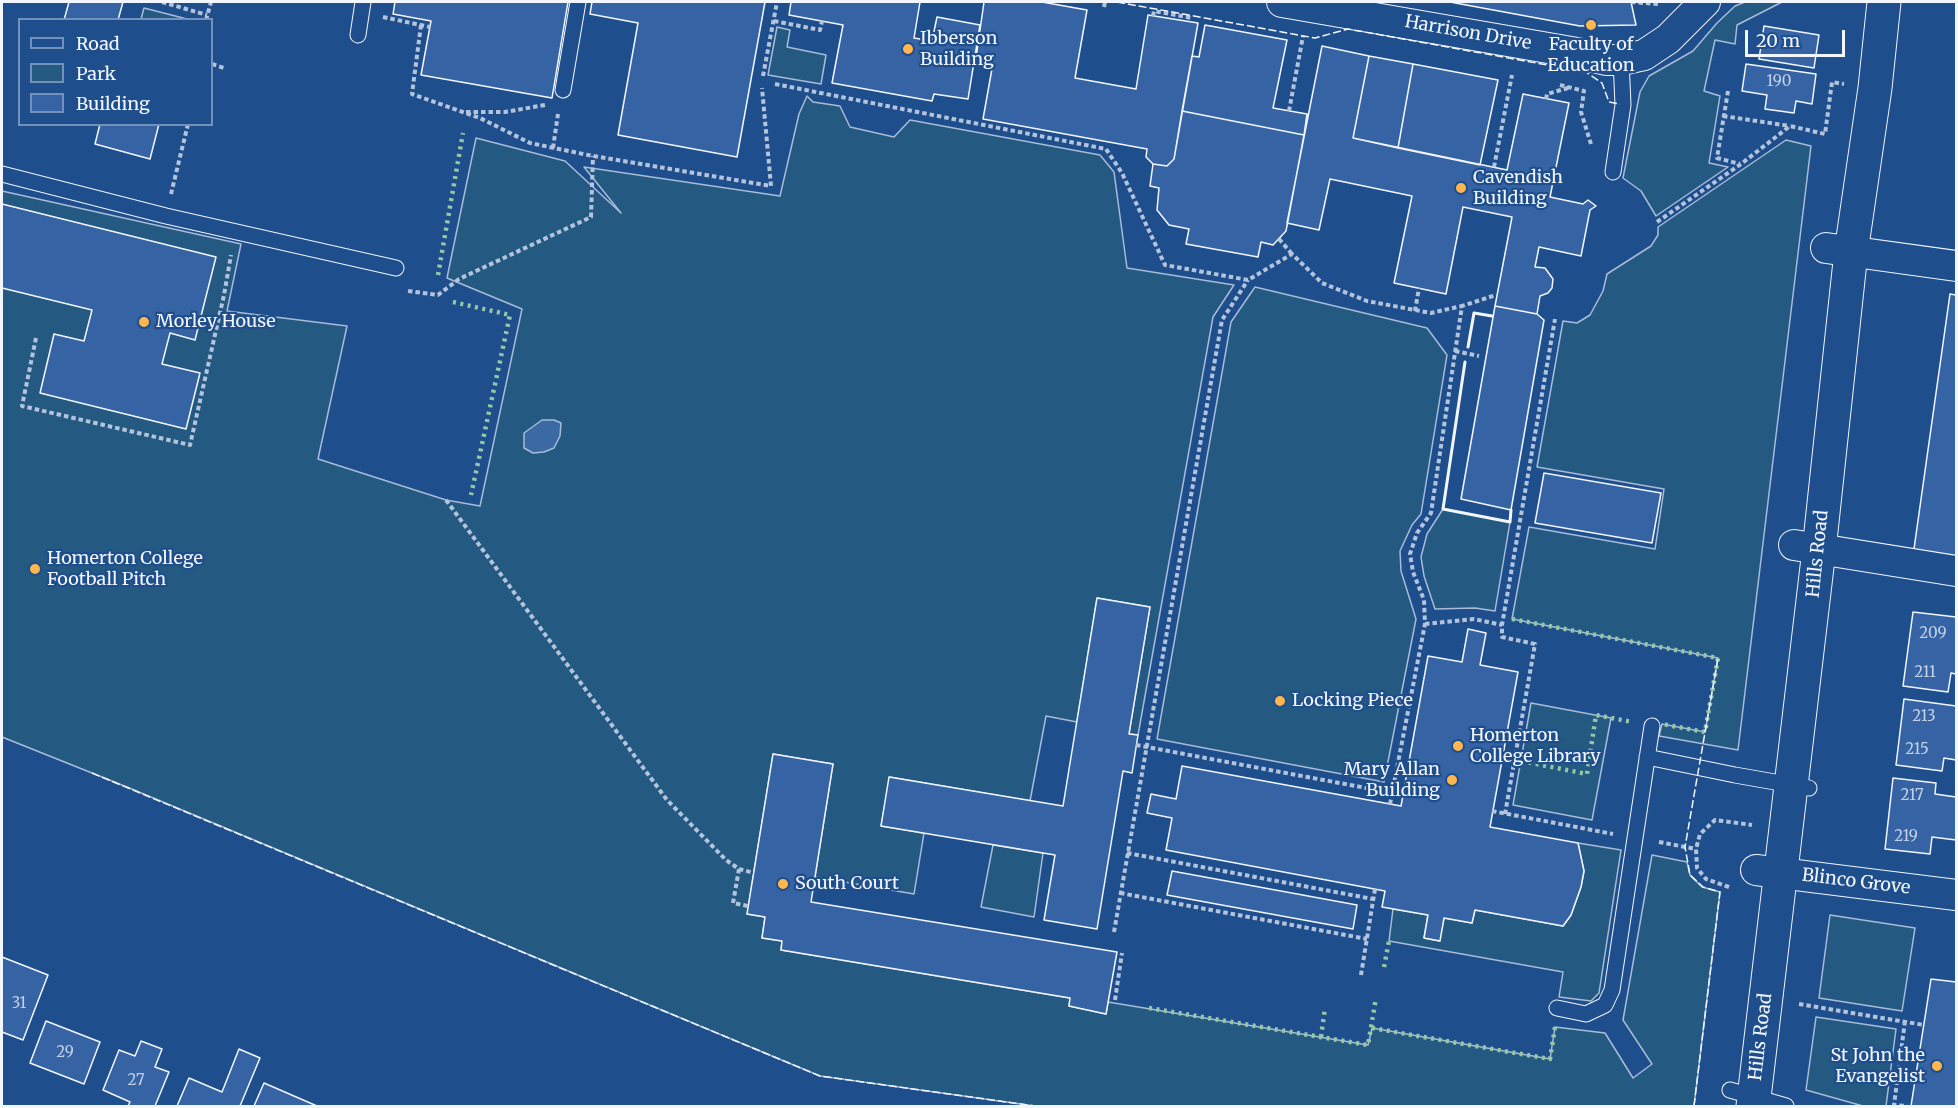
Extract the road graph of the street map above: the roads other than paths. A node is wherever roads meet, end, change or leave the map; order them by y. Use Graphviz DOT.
graph roads {
  1 [pos="578,2"];
  2 [pos="1704,2"];
  3 [pos="1884,2"];
  4 [pos="1296,4"];
  5 [pos="362,7"];
  6 [pos="358,35"];
  7 [pos="1621,60"];
  8 [pos="562,90"];
  9 [pos="1613,172"];
  10 [pos="2,174"];
  11 [pos="1839,250"];
  12 [pos="1956,266"];
  13 [pos="396,268"];
  14 [pos="1807,547"];
  15 [pos="1956,571"];
  16 [pos="1652,726"];
  17 [pos="1647,757"];
  18 [pos="1800,786"];
  19 [pos="1768,871"];
  20 [pos="1956,894"];
  21 [pos="1557,1008"];
  22 [pos="1746,1098"];
  23 [pos="1786,1107"];
  1 -- 8 [label="lane"];
  2 -- 7 [label="street, Harrison Drive"];
  3 -- 11 [label="main road, Hills Road"];
  4 -- 7 [label="street, Harrison Drive"];
  5 -- 6 [label="lane"];
  7 -- 9 [label="lane"];
  10 -- 13 [label="lane"];
  11 -- 12 [label="street"];
  11 -- 14 [label="main road, Hills Road"];
  14 -- 15 [label="street"];
  14 -- 18 [label="main road, Hills Road"];
  16 -- 17 [label="lane"];
  17 -- 18 [label="lane"];
  17 -- 21 [label="lane"];
  18 -- 19 [label="main road, Hills Road"];
  19 -- 20 [label="street, Blinco Grove"];
  19 -- 22 [label="main road, Hills Road"];
  22 -- 23 [label="lane"];
}
